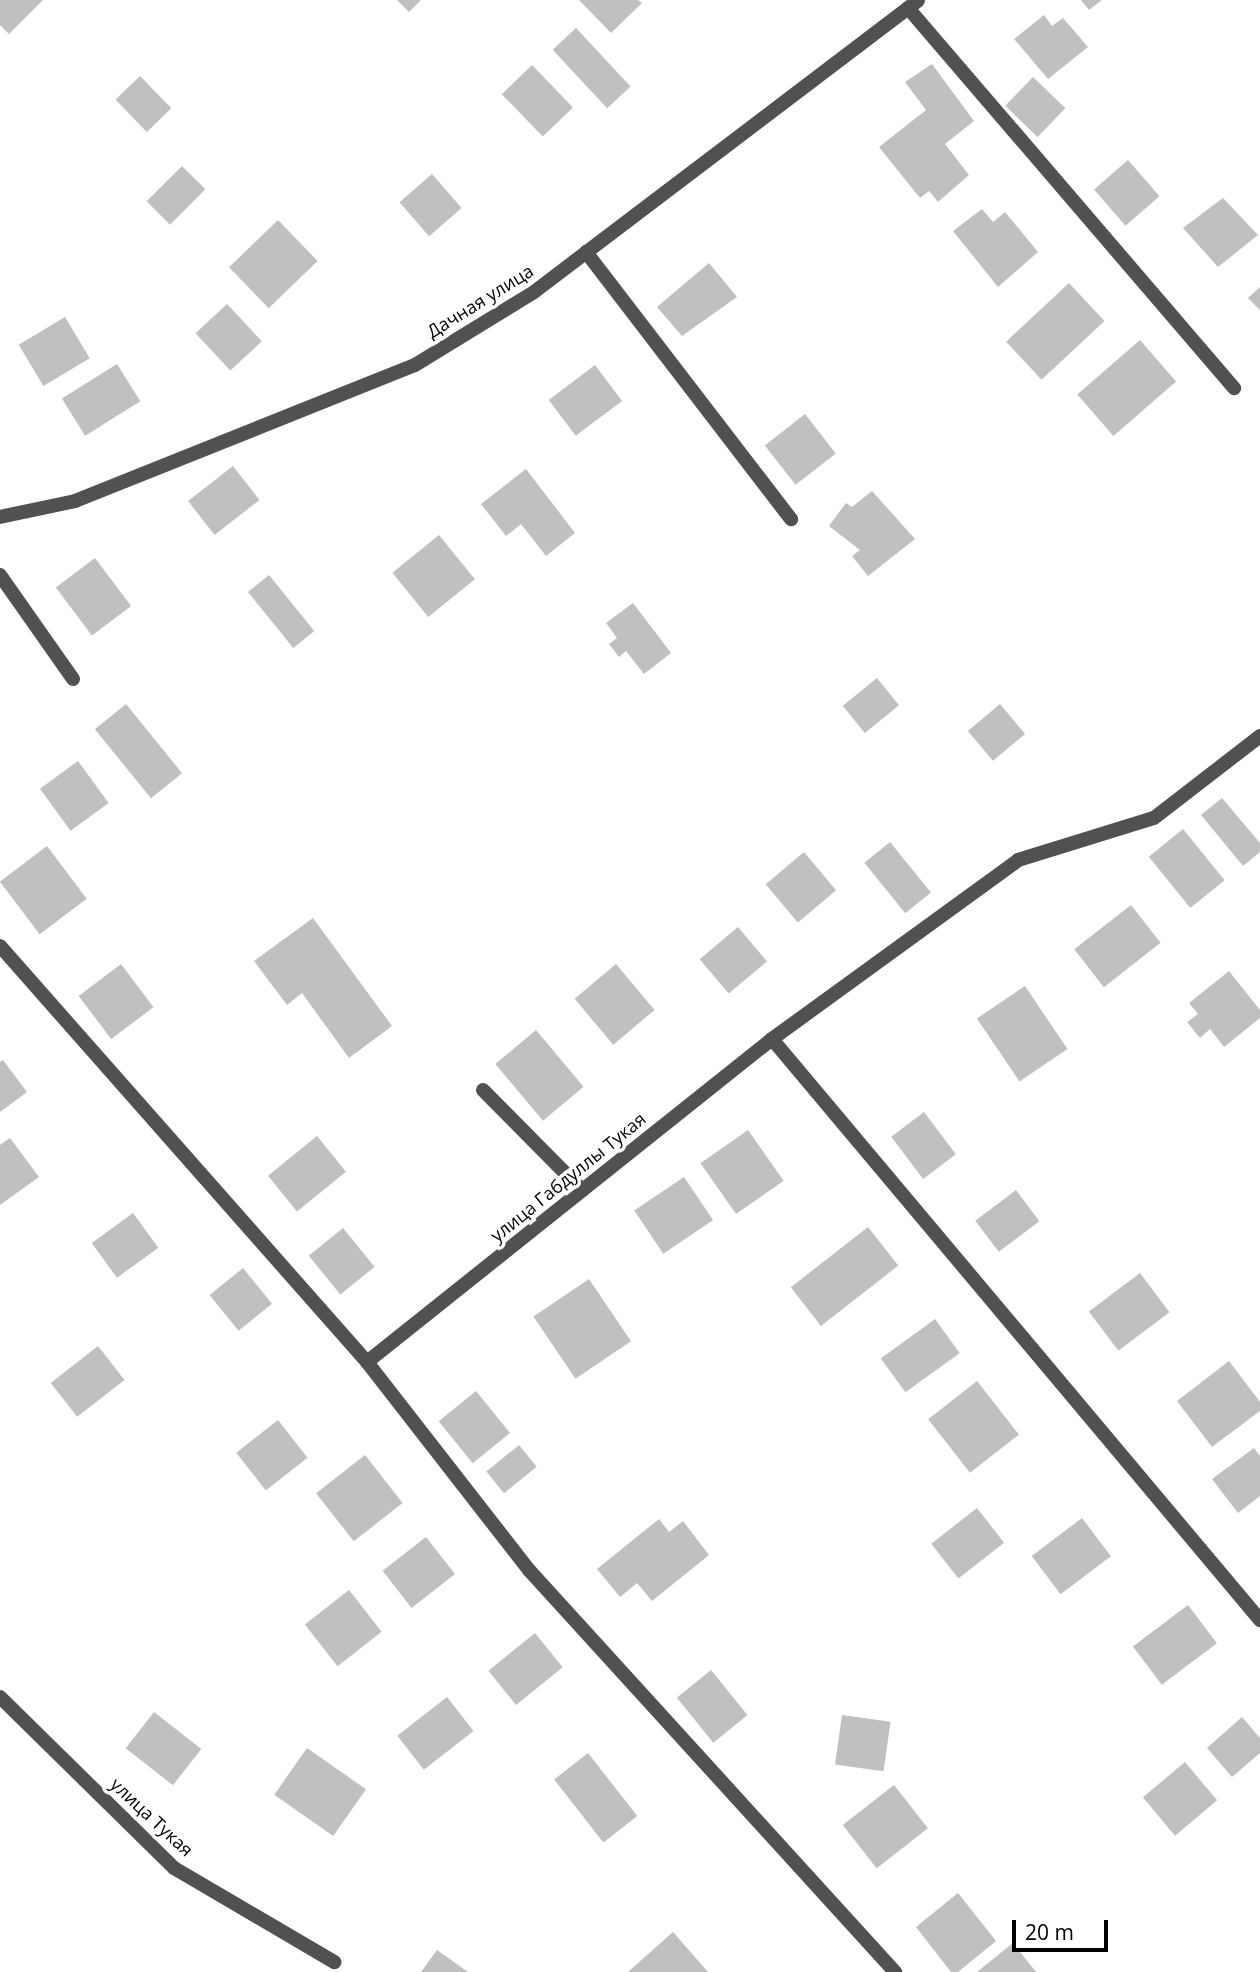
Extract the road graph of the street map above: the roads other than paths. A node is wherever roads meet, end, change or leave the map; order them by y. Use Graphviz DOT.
graph roads {
  1 [pos="913,4"];
  2 [pos="586,252"];
  3 [pos="1234,388"];
  4 [pos="0,517"];
  5 [pos="791,519"];
  6 [pos="0,575"];
  7 [pos="73,678"];
  8 [pos="1260,736"];
  9 [pos="0,946"];
  10 [pos="772,1039"];
  11 [pos="483,1090"];
  12 [pos="582,1190"];
  13 [pos="367,1362"];
  14 [pos="1260,1620"];
  15 [pos="0,1697"];
  16 [pos="334,1962"];
  17 [pos="895,1972"];
  1 -- 2 [label="street, Дачная улица"];
  1 -- 3 [label="street"];
  2 -- 4 [label="street, Дачная улица"];
  2 -- 5 [label="street"];
  6 -- 7 [label="street"];
  8 -- 10 [label="street, улица Габдуллы Тукая"];
  9 -- 13 [label="street"];
  10 -- 12 [label="street, улица Габдуллы Тукая"];
  10 -- 14 [label="street"];
  11 -- 12 [label="street"];
  12 -- 13 [label="street, улица Габдуллы Тукая"];
  13 -- 17 [label="street"];
  15 -- 16 [label="street, улица Тукая"];
}
